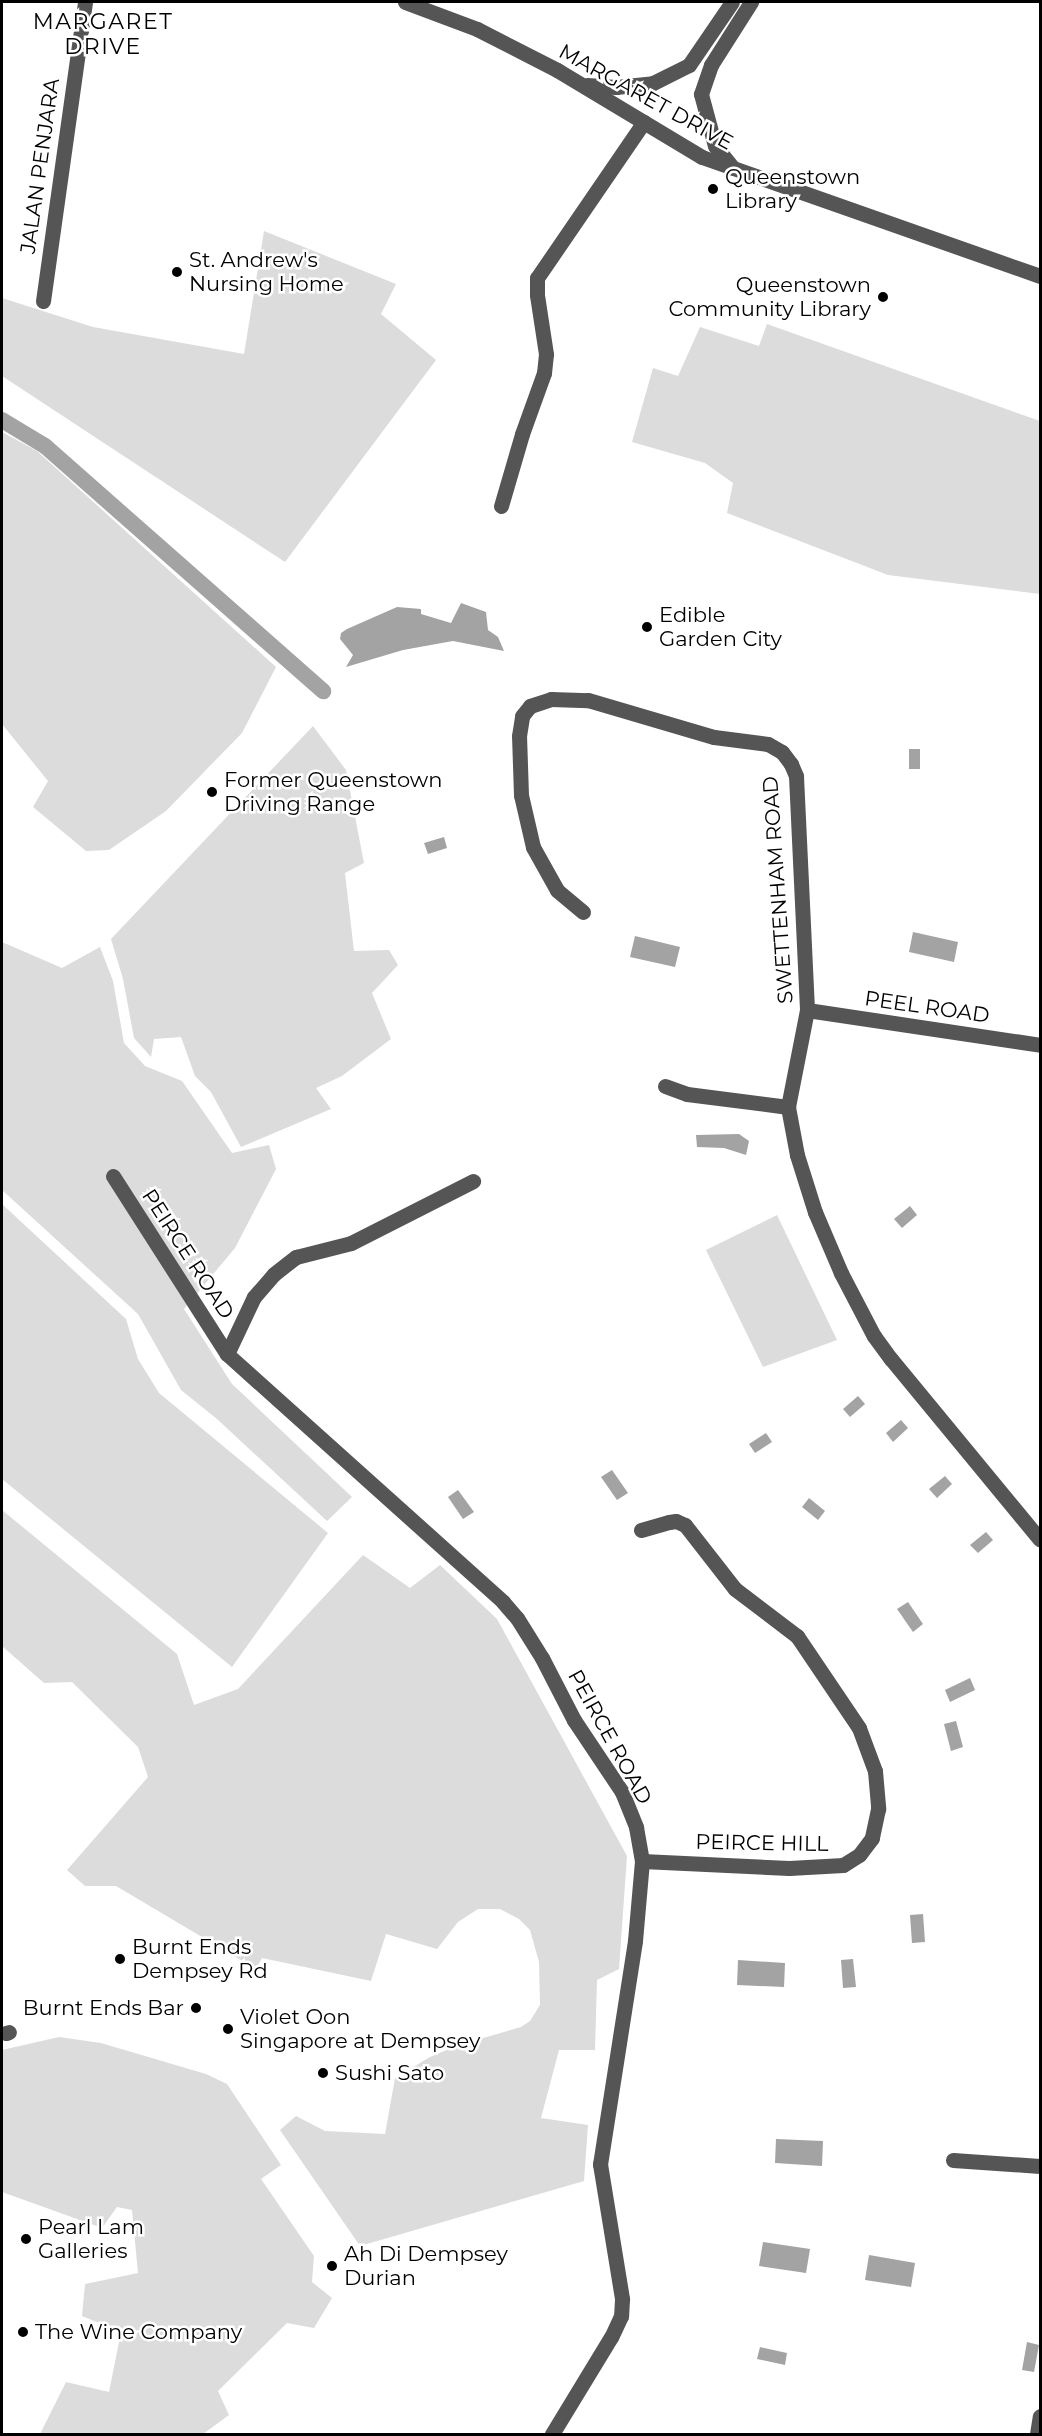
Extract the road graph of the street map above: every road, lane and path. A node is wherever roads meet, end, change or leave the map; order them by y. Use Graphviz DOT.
graph roads {
  1 [pos="85,2"];
  2 [pos="405,2"];
  3 [pos="732,2"];
  4 [pos="751,2"];
  5 [pos="583,85"];
  6 [pos="644,122"];
  7 [pos="734,170"];
  8 [pos="1041,276"];
  9 [pos="43,301"];
  10 [pos="501,506"];
  11 [pos="583,912"];
  12 [pos="807,1010"];
  13 [pos="1041,1045"];
  14 [pos="665,1086"];
  15 [pos="788,1107"];
  16 [pos="113,1176"];
  17 [pos="473,1181"];
  18 [pos="227,1354"];
  19 [pos="641,1530"];
  20 [pos="1041,1540"];
  21 [pos="642,1861"];
  22 [pos="953,2160"];
  23 [pos="1041,2166"];
  24 [pos="1041,2416"];
  25 [pos="552,2434"];
  26 [pos="1036,2434"];
  1 -- 9 [label="street, JALAN PENJARA"];
  2 -- 5 [label="street, MARGARET DRIVE"];
  3 -- 5 [label="street"];
  4 -- 7 [label="street"];
  5 -- 6 [label="street, MARGARET DRIVE"];
  6 -- 7 [label="street, MARGARET DRIVE"];
  6 -- 10 [label="street"];
  7 -- 8 [label="street, MARGARET DRIVE"];
  11 -- 12 [label="street, SWETTENHAM ROAD"];
  12 -- 13 [label="street, PEEL ROAD"];
  12 -- 15 [label="street, SWETTENHAM ROAD"];
  14 -- 15 [label="street"];
  15 -- 20 [label="street, SWETTENHAM ROAD"];
  16 -- 18 [label="street, PEIRCE ROAD"];
  17 -- 18 [label="street, PEIRCE ROAD"];
  18 -- 21 [label="street, PEIRCE ROAD"];
  19 -- 21 [label="street, PEIRCE HILL"];
  21 -- 25 [label="street, PEIRCE ROAD"];
  22 -- 23 [label="street"];
  24 -- 26 [label="street"];
}
